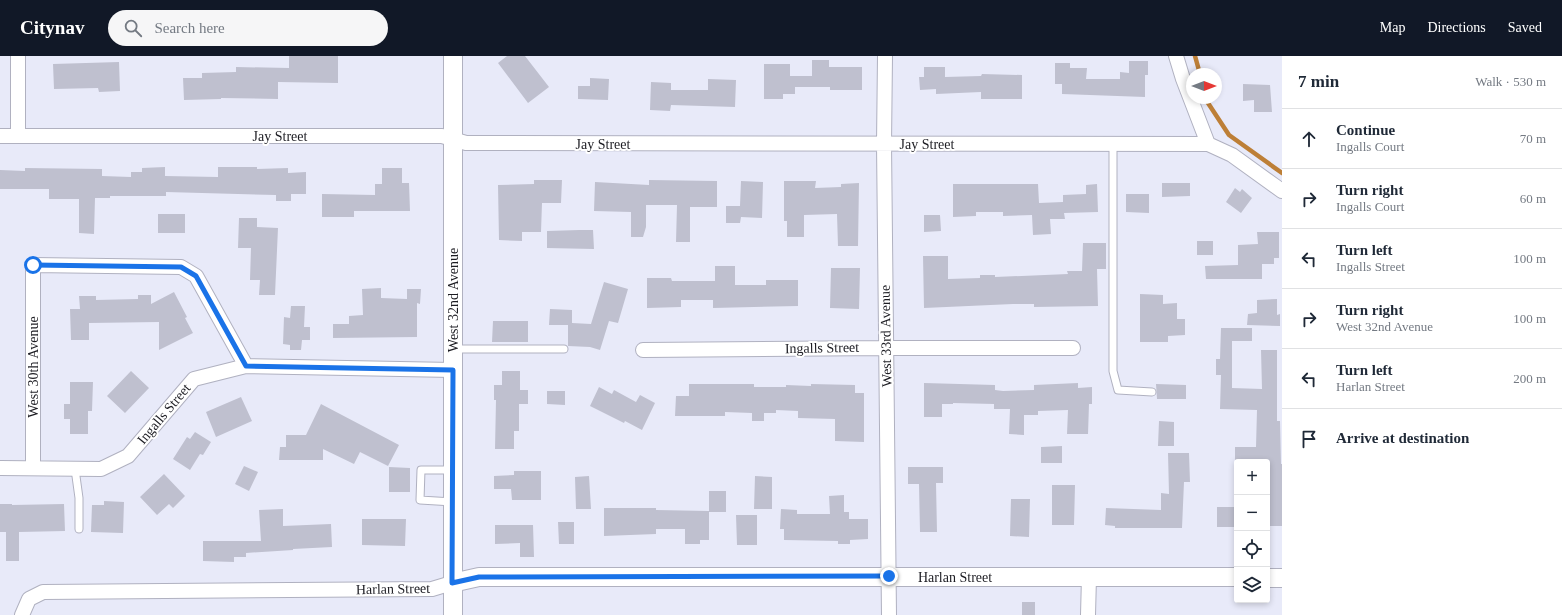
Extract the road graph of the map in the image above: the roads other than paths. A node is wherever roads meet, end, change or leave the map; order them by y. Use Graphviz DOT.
graph roads {
  1 [pos="18,56"];
  2 [pos="453,56"];
  3 [pos="885,56"];
  4 [pos="1176,56"];
  5 [pos="0,136"];
  6 [pos="18,136"];
  7 [pos="453,139"];
  8 [pos="884,144"];
  9 [pos="1113,144"];
  10 [pos="1208,144"];
  11 [pos="1282,191"];
  12 [pos="886,348"];
  13 [pos="1072,348"];
  14 [pos="453,349"];
  15 [pos="564,349"];
  16 [pos="643,350"];
  17 [pos="246,366"];
  18 [pos="453,370"];
  19 [pos="1152,392"];
  20 [pos="0,468"];
  21 [pos="33,468"];
  22 [pos="75,469"];
  23 [pos="453,470"];
  24 [pos="453,502"];
  25 [pos="79,529"];
  26 [pos="889,576"];
  27 [pos="1089,577"];
  28 [pos="1234,578"];
  29 [pos="1270,578"];
  30 [pos="1282,578"];
  31 [pos="452,583"];
  32 [pos="22,615"];
  33 [pos="453,615"];
  34 [pos="889,615"];
  35 [pos="1088,615"];
  1 -- 6 [label="street"];
  2 -- 7 [label="street, West 32nd Avenue"];
  3 -- 8 [label="street, West 33rd Avenue"];
  4 -- 10 [label="street"];
  5 -- 6 [label="street, Jay Street"];
  6 -- 7 [label="street, Jay Street"];
  7 -- 8 [label="street, Jay Street"];
  7 -- 14 [label="street, West 32nd Avenue"];
  8 -- 9 [label="street, Jay Street"];
  8 -- 12 [label="street, West 33rd Avenue"];
  9 -- 10 [label="street, Jay Street"];
  9 -- 19 [label="lane"];
  10 -- 11 [label="street"];
  12 -- 13 [label="street, Ingalls Street"];
  12 -- 16 [label="street, Ingalls Street"];
  12 -- 26 [label="street, West 33rd Avenue"];
  14 -- 15 [label="lane"];
  14 -- 18 [label="street, West 32nd Avenue"];
  17 -- 18 [label="street, Ingalls Street"];
  17 -- 21 [label="street, West 30th Avenue"];
  17 -- 22 [label="street, Ingalls Street"];
  18 -- 23 [label="street, West 32nd Avenue"];
  20 -- 21 [label="street, Ingalls Street"];
  21 -- 22 [label="street, Ingalls Street"];
  22 -- 25 [label="lane"];
  23 -- 24 [label="street, West 32nd Avenue"];
  23 -- 24 [label="lane"];
  24 -- 31 [label="street, West 32nd Avenue"];
  26 -- 27 [label="street, Harlan Street"];
  26 -- 31 [label="street, Harlan Street"];
  26 -- 34 [label="street, West 33rd Avenue"];
  27 -- 28 [label="street, Harlan Street"];
  27 -- 35 [label="street"];
  29 -- 30 [label="street"];
  31 -- 32 [label="street, Harlan Street"];
  31 -- 33 [label="street, West 32nd Avenue"];
}
